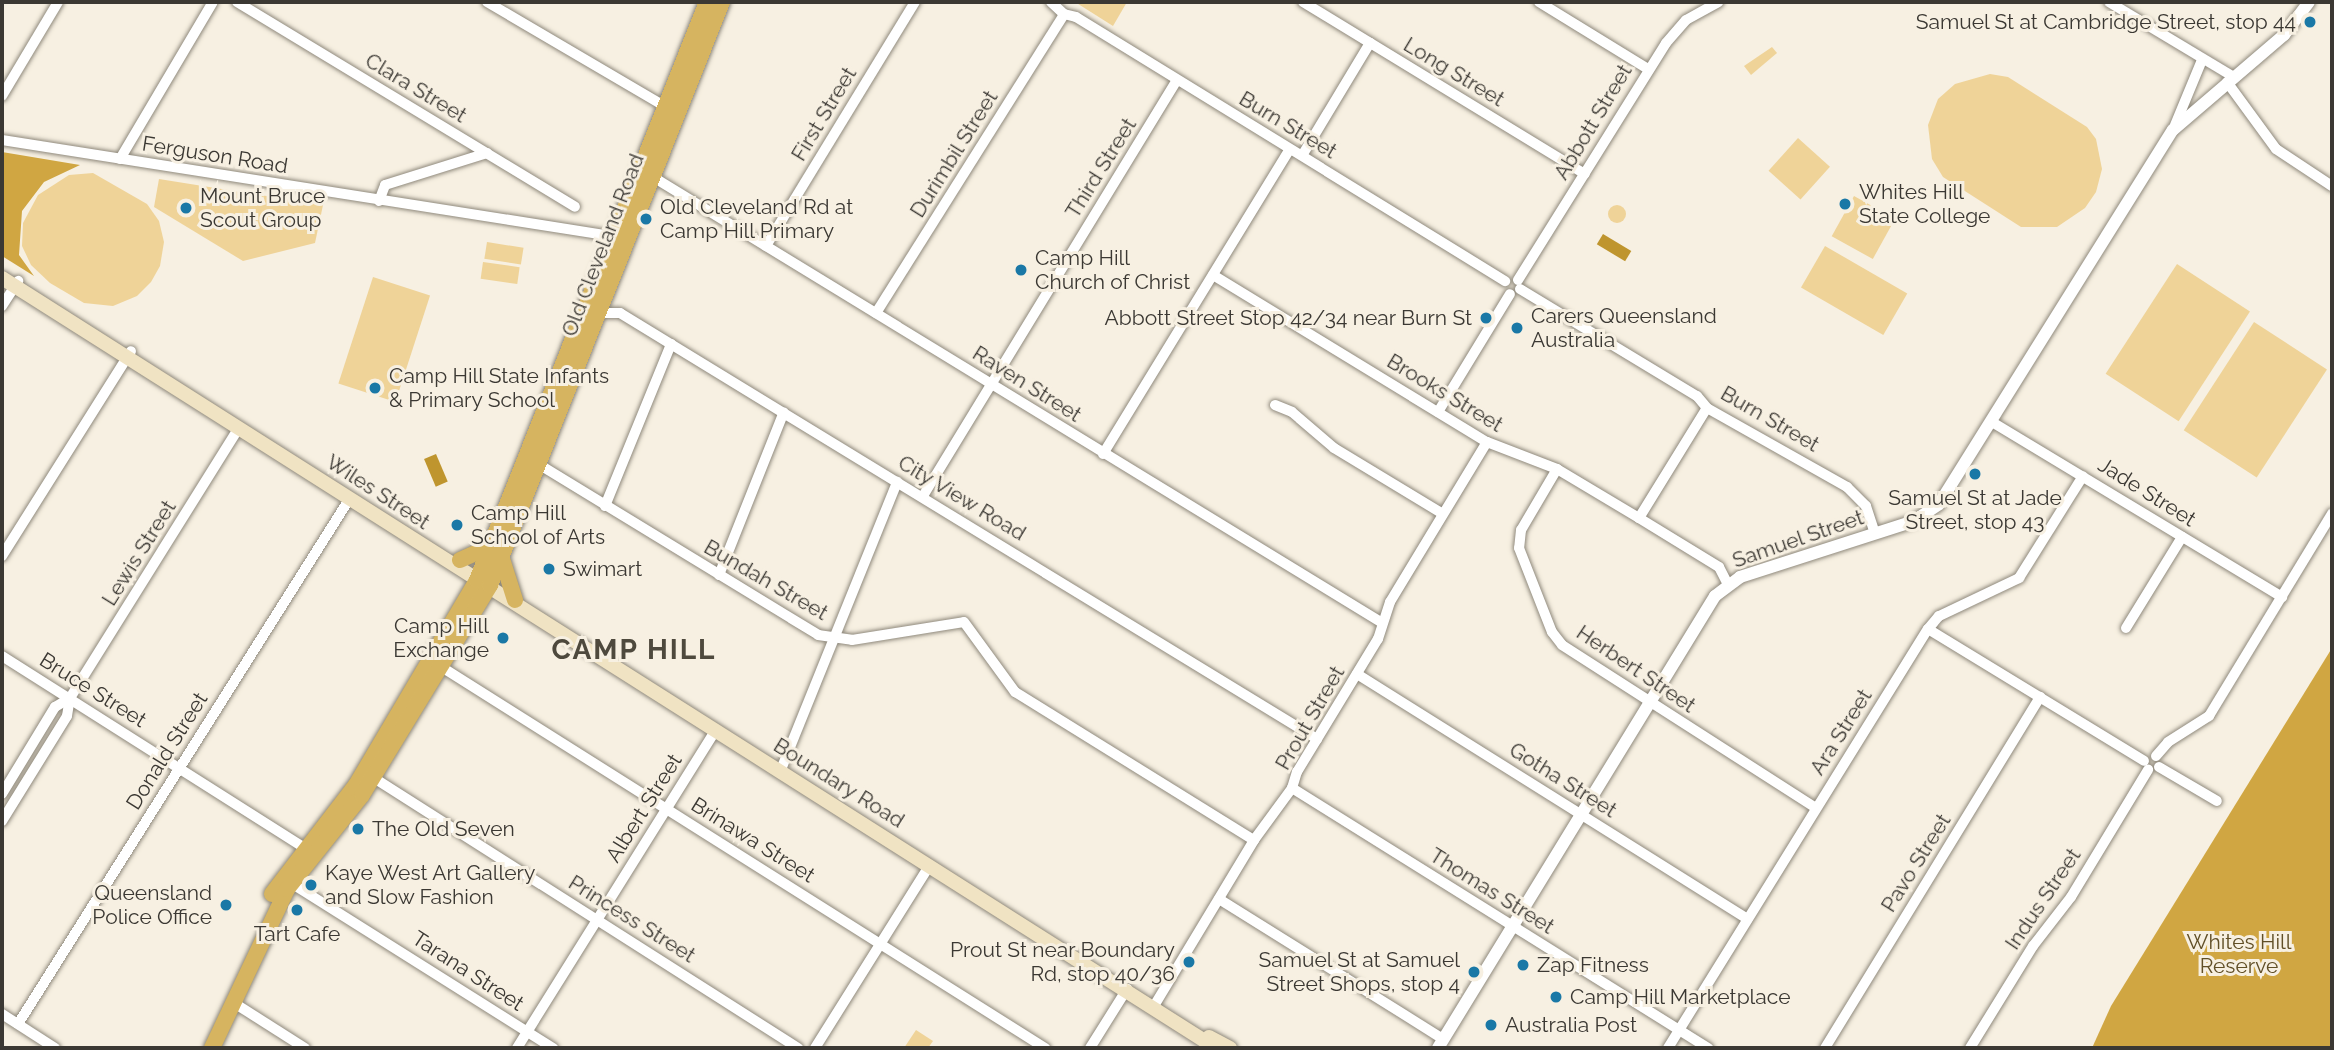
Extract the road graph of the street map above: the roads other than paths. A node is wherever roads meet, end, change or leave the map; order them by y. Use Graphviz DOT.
graph roads {
  1 [pos="58,2"];
  2 [pos="213,2"];
  3 [pos="237,2"];
  4 [pos="487,2"];
  5 [pos="707,2"];
  6 [pos="722,2"];
  7 [pos="915,2"];
  8 [pos="1051,2"];
  9 [pos="1303,2"];
  10 [pos="1539,2"];
  11 [pos="1718,2"];
  12 [pos="2109,2"];
  13 [pos="2309,2"];
  14 [pos="1063,14"];
  15 [pos="1370,43"];
  16 [pos="2202,60"];
  17 [pos="1648,69"];
  18 [pos="2230,79"];
  19 [pos="1177,80"];
  20 [pos="2,96"];
  21 [pos="666,107"];
  22 [pos="2172,130"];
  23 [pos="2,140"];
  24 [pos="1289,150"];
  25 [pos="487,153"];
  26 [pos="1303,154"];
  27 [pos="120,159"];
  28 [pos="1585,174"];
  29 [pos="653,177"];
  30 [pos="2332,186"];
  31 [pos="379,201"];
  32 [pos="575,207"];
  33 [pos="622,237"];
  34 [pos="766,246"];
  35 [pos="2,270"];
  36 [pos="1213,275"];
  37 [pos="2,278"];
  38 [pos="16,283"];
  39 [pos="1516,288"];
  40 [pos="2,306"];
  41 [pos="600,312"];
  42 [pos="876,313"];
  43 [pos="582,319"];
  44 [pos="671,344"];
  45 [pos="129,354"];
  46 [pos="991,384"];
  47 [pos="1275,405"];
  48 [pos="1707,408"];
  49 [pos="784,412"];
  50 [pos="1438,412"];
  51 [pos="1992,422"];
  52 [pos="239,428"];
  53 [pos="1487,442"];
  54 [pos="1103,454"];
  55 [pos="540,465"];
  56 [pos="1558,470"];
  57 [pos="2083,476"];
  58 [pos="897,482"];
  59 [pos="923,496"];
  60 [pos="350,498"];
  61 [pos="605,506"];
  62 [pos="1443,514"];
  63 [pos="2332,514"];
  64 [pos="1639,518"];
  65 [pos="1875,533"];
  66 [pos="2182,537"];
  67 [pos="497,552"];
  68 [pos="2,556"];
  69 [pos="460,560"];
  70 [pos="719,575"];
  71 [pos="483,579"];
  72 [pos="1727,583"];
  73 [pos="2283,597"];
  74 [pos="515,600"];
  75 [pos="1381,622"];
  76 [pos="2126,628"];
  77 [pos="1928,629"];
  78 [pos="834,638"];
  79 [pos="2,656"];
  80 [pos="440,666"];
  81 [pos="1357,674"];
  82 [pos="2040,697"];
  83 [pos="70,698"];
  84 [pos="1650,702"];
  85 [pos="716,730"];
  86 [pos="1317,739"];
  87 [pos="2155,756"];
  88 [pos="2146,766"];
  89 [pos="2159,767"];
  90 [pos="179,768"];
  91 [pos="780,772"];
  92 [pos="374,778"];
  93 [pos="1292,788"];
  94 [pos="2,794"];
  95 [pos="2217,801"];
  96 [pos="667,808"];
  97 [pos="1816,808"];
  98 [pos="1581,814"];
  99 [pos="2,821"];
  100 [pos="1254,840"];
  101 [pos="304,848"];
  102 [pos="930,865"];
  103 [pos="291,883"];
  104 [pos="1219,899"];
  105 [pos="1748,919"];
  106 [pos="597,920"];
  107 [pos="1512,927"];
  108 [pos="881,944"];
  109 [pos="1127,989"];
  110 [pos="234,1003"];
  111 [pos="1154,1006"];
  112 [pos="2,1014"];
  113 [pos="1167,1015"];
  114 [pos="18,1024"];
  115 [pos="1680,1031"];
  116 [pos="527,1032"];
  117 [pos="1441,1044"];
  118 [pos="55,1048"];
  119 [pos="199,1048"];
  120 [pos="212,1048"];
  121 [pos="304,1048"];
  122 [pos="517,1048"];
  123 [pos="553,1048"];
  124 [pos="798,1048"];
  125 [pos="815,1048"];
  126 [pos="1045,1048"];
  127 [pos="1090,1048"];
  128 [pos="1216,1048"];
  129 [pos="1230,1048"];
  130 [pos="1668,1048"];
  131 [pos="1708,1048"];
  132 [pos="1825,1048"];
  133 [pos="1970,1048"];
  1 -- 20 [label="street"];
  2 -- 27 [label="street"];
  3 -- 25 [label="street, Clara Street"];
  4 -- 21 [label="street"];
  5 -- 21 [label="highway, Old Cleveland Road"];
  6 -- 29 [label="highway, Old Cleveland Road"];
  7 -- 34 [label="street, First Street"];
  8 -- 14 [label="street, Burn Street"];
  9 -- 15 [label="street, Long Street"];
  10 -- 17 [label="street"];
  11 -- 17 [label="street, Abbott Street"];
  12 -- 16 [label="street"];
  13 -- 18 [label="street, Samuel Street"];
  14 -- 19 [label="street, Burn Street"];
  14 -- 42 [label="street, Durimbil Street"];
  15 -- 26 [label="street"];
  15 -- 28 [label="street, Long Street"];
  16 -- 18 [label="street"];
  16 -- 22 [label="street, Samuel Street"];
  17 -- 28 [label="street, Abbott Street"];
  18 -- 22 [label="street, Samuel Street"];
  18 -- 30 [label="street"];
  19 -- 24 [label="street, Burn Street"];
  19 -- 46 [label="street, Third Street"];
  21 -- 33 [label="highway, Old Cleveland Road"];
  22 -- 51 [label="street, Samuel Street"];
  23 -- 27 [label="street, Ferguson Road"];
  24 -- 26 [label="street, Burn Street"];
  24 -- 36 [label="street"];
  25 -- 31 [label="street"];
  25 -- 32 [label="street, Clara Street"];
  26 -- 39 [label="street, Burn Street"];
  27 -- 31 [label="street, Ferguson Road"];
  28 -- 39 [label="street, Abbott Street"];
  29 -- 33 [label="highway, Old Cleveland Road"];
  29 -- 34 [label="street, Raven Street"];
  31 -- 33 [label="street, Ferguson Road"];
  33 -- 41 [label="highway, Old Cleveland Road"];
  33 -- 43 [label="highway, Old Cleveland Road"];
  34 -- 42 [label="street, Raven Street"];
  35 -- 38 [label="main road, Wiles Street"];
  36 -- 50 [label="street, Brooks Street"];
  36 -- 54 [label="street"];
  37 -- 38 [label="main road, Wiles Street"];
  38 -- 40 [label="street"];
  38 -- 45 [label="main road, Wiles Street"];
  39 -- 48 [label="street, Burn Street"];
  39 -- 50 [label="street, Abbott Street"];
  41 -- 43 [label="street"];
  41 -- 44 [label="street, City View Road"];
  41 -- 55 [label="highway, Old Cleveland Road"];
  42 -- 46 [label="street, Raven Street"];
  43 -- 67 [label="highway, Old Cleveland Road"];
  44 -- 49 [label="street, City View Road"];
  44 -- 61 [label="street"];
  45 -- 52 [label="main road, Wiles Street"];
  45 -- 68 [label="street"];
  45 -- 69 [label="main road, Wiles Street"];
  46 -- 54 [label="street, Raven Street"];
  46 -- 59 [label="street, Third Street"];
  47 -- 62 [label="street"];
  48 -- 64 [label="street"];
  48 -- 65 [label="street, Burn Street"];
  49 -- 58 [label="street, City View Road"];
  49 -- 70 [label="street"];
  50 -- 53 [label="street, Brooks Street"];
  51 -- 57 [label="street, Jade Street"];
  51 -- 65 [label="street, Samuel Street"];
  52 -- 60 [label="main road, Wiles Street"];
  52 -- 83 [label="street, Lewis Street"];
  53 -- 56 [label="street, Brooks Street"];
  53 -- 62 [label="street, Prout Street"];
  54 -- 75 [label="street, Raven Street"];
  55 -- 61 [label="street, Bundah Street"];
  55 -- 67 [label="highway, Old Cleveland Road"];
  56 -- 64 [label="street, Brooks Street"];
  56 -- 84 [label="street, Herbert Street"];
  57 -- 66 [label="street, Jade Street"];
  57 -- 77 [label="street, Ara Street"];
  58 -- 59 [label="street, City View Road"];
  58 -- 78 [label="street"];
  59 -- 86 [label="street, City View Road"];
  60 -- 71 [label="main road, Wiles Street"];
  60 -- 90 [label="street, Donald Street"];
  61 -- 70 [label="street, Bundah Street"];
  62 -- 75 [label="street, Prout Street"];
  63 -- 73 [label="street"];
  64 -- 72 [label="street, Brooks Street"];
  65 -- 72 [label="street, Samuel Street"];
  66 -- 73 [label="street, Jade Street"];
  66 -- 76 [label="street"];
  67 -- 69 [label="highway"];
  67 -- 71 [label="highway, Old Cleveland Road"];
  67 -- 74 [label="highway"];
  69 -- 71 [label="main road, Wiles Street"];
  70 -- 78 [label="street, Bundah Street"];
  71 -- 74 [label="main road, Boundary Road"];
  71 -- 80 [label="highway, Old Cleveland Road"];
  71 -- 101 [label="highway, Old Cleveland Road"];
  72 -- 84 [label="street, Samuel Street"];
  73 -- 87 [label="street"];
  74 -- 85 [label="main road, Boundary Road"];
  75 -- 81 [label="street, Prout Street"];
  77 -- 82 [label="street"];
  77 -- 97 [label="street, Ara Street"];
  78 -- 91 [label="street"];
  78 -- 100 [label="street, Bundah Street"];
  79 -- 83 [label="street, Bruce Street"];
  80 -- 92 [label="highway, Old Cleveland Road"];
  80 -- 96 [label="street, Brinawa Street"];
  81 -- 86 [label="street, Prout Street"];
  81 -- 98 [label="street, Gotha Street"];
  82 -- 88 [label="street"];
  82 -- 132 [label="street, Pavo Street"];
  83 -- 90 [label="street, Bruce Street"];
  83 -- 94 [label="street, Lewis Street"];
  83 -- 99 [label="street, Lewis Street"];
  84 -- 97 [label="street, Herbert Street"];
  84 -- 98 [label="street, Samuel Street"];
  85 -- 91 [label="main road, Boundary Road"];
  85 -- 96 [label="street, Albert Street"];
  86 -- 93 [label="street, Prout Street"];
  87 -- 88 [label="street"];
  87 -- 89 [label="street"];
  88 -- 89 [label="street"];
  88 -- 133 [label="street, Indus Street"];
  89 -- 95 [label="street"];
  90 -- 101 [label="street, Bruce Street"];
  90 -- 114 [label="street, Donald Street"];
  91 -- 102 [label="main road, Boundary Road"];
  92 -- 103 [label="highway, Old Cleveland Road"];
  92 -- 106 [label="street, Princess Street"];
  93 -- 100 [label="street, Prout Street"];
  93 -- 107 [label="street, Thomas Street"];
  96 -- 106 [label="street, Albert Street"];
  96 -- 108 [label="street, Brinawa Street"];
  97 -- 105 [label="street, Ara Street"];
  98 -- 105 [label="street, Gotha Street"];
  98 -- 107 [label="street, Samuel Street"];
  100 -- 104 [label="street, Prout Street"];
  101 -- 119 [label="highway, Old Cleveland Road"];
  102 -- 108 [label="street"];
  102 -- 109 [label="main road, Boundary Road"];
  103 -- 110 [label="highway, Old Cleveland Road"];
  103 -- 116 [label="street, Tarana Street"];
  104 -- 111 [label="street, Prout Street"];
  104 -- 117 [label="street"];
  105 -- 115 [label="street, Ara Street"];
  106 -- 116 [label="street, Albert Street"];
  106 -- 124 [label="street, Princess Street"];
  107 -- 115 [label="street, Thomas Street"];
  107 -- 117 [label="street, Samuel Street"];
  108 -- 125 [label="street"];
  108 -- 126 [label="street, Brinawa Street"];
  109 -- 111 [label="main road, Boundary Road"];
  109 -- 127 [label="street"];
  110 -- 120 [label="highway, Old Cleveland Road"];
  110 -- 121 [label="street"];
  111 -- 113 [label="main road, Boundary Road"];
  112 -- 114 [label="street"];
  113 -- 128 [label="main road, Boundary Road"];
  113 -- 129 [label="main road, Boundary Road"];
  114 -- 118 [label="street"];
  115 -- 130 [label="street, Ara Street"];
  115 -- 131 [label="street, Thomas Street"];
  116 -- 122 [label="street, Albert Street"];
  116 -- 123 [label="street, Tarana Street"];
}
